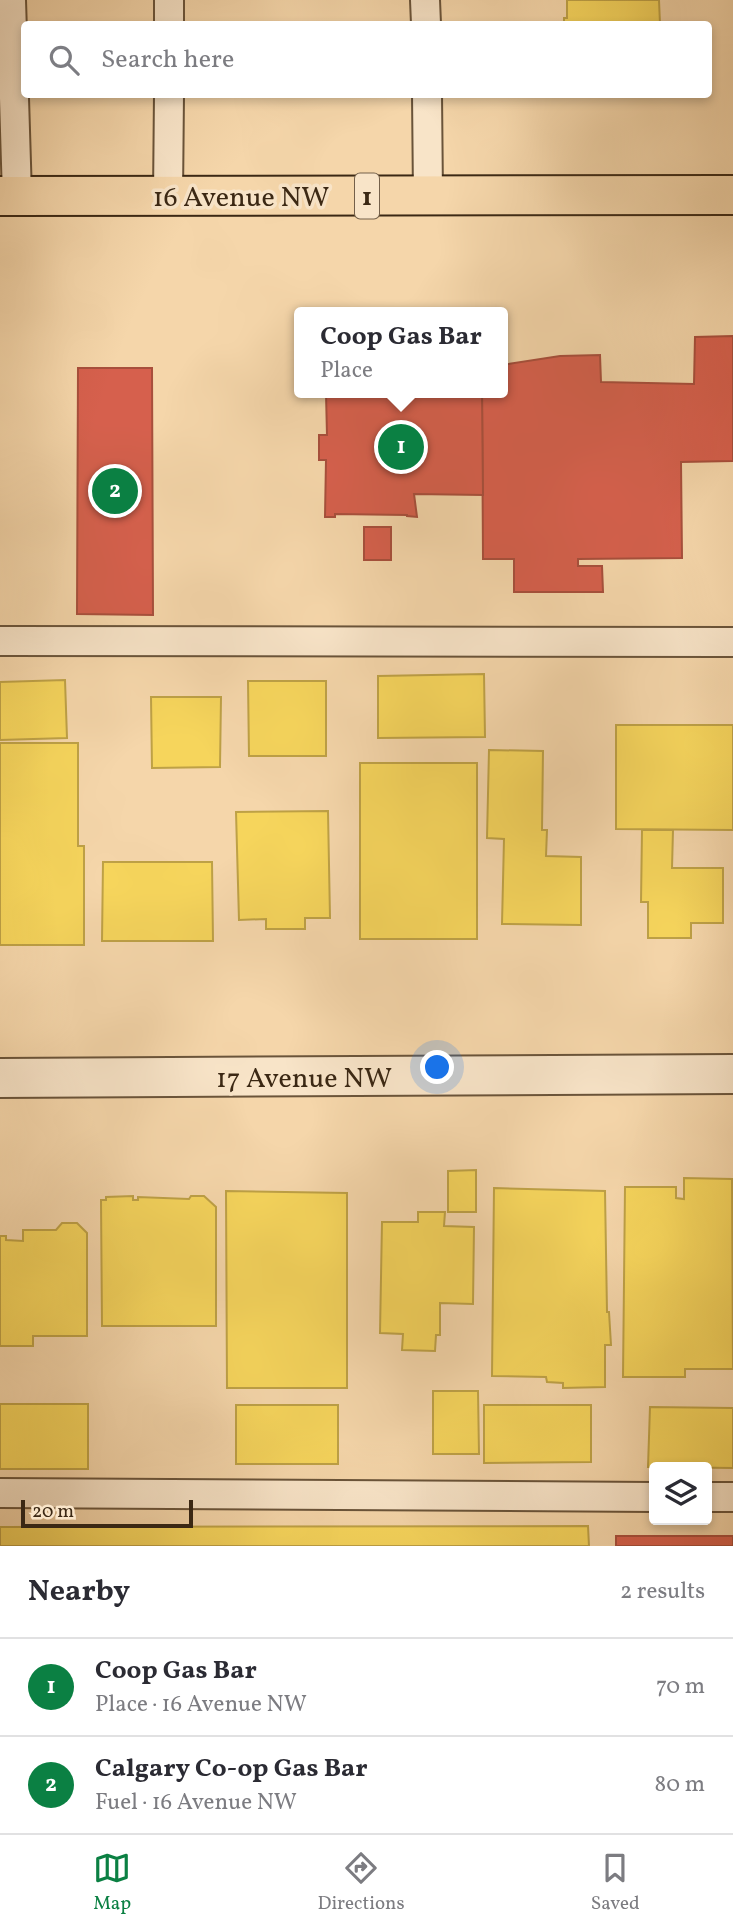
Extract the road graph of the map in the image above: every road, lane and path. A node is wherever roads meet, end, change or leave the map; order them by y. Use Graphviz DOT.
graph roads {
  1 [pos="11,0"];
  2 [pos="169,0"];
  3 [pos="425,0"];
  4 [pos="169,21"];
  5 [pos="426,21"];
  6 [pos="169,98"];
  7 [pos="427,98"];
  8 [pos="168,195"];
  9 [pos="733,195"];
  10 [pos="9,196"];
  11 [pos="428,196"];
  12 [pos="0,641"];
  13 [pos="733,642"];
  14 [pos="733,1074"];
  15 [pos="0,1078"];
  16 [pos="0,1493"];
  17 [pos="649,1497"];
  18 [pos="712,1497"];
  19 [pos="733,1497"];
  1 -- 10 [label="lane"];
  2 -- 4 [label="lane"];
  3 -- 5 [label="lane"];
  6 -- 8 [label="lane"];
  7 -- 11 [label="lane"];
  8 -- 10 [label="highway, 16 Avenue NW / 1"];
  8 -- 11 [label="highway, 16 Avenue NW / 1"];
  9 -- 11 [label="highway, 16 Avenue NW / 1"];
  12 -- 13 [label="lane"];
  14 -- 15 [label="street, 17 Avenue NW"];
  16 -- 17 [label="lane"];
  18 -- 19 [label="lane"];
}
